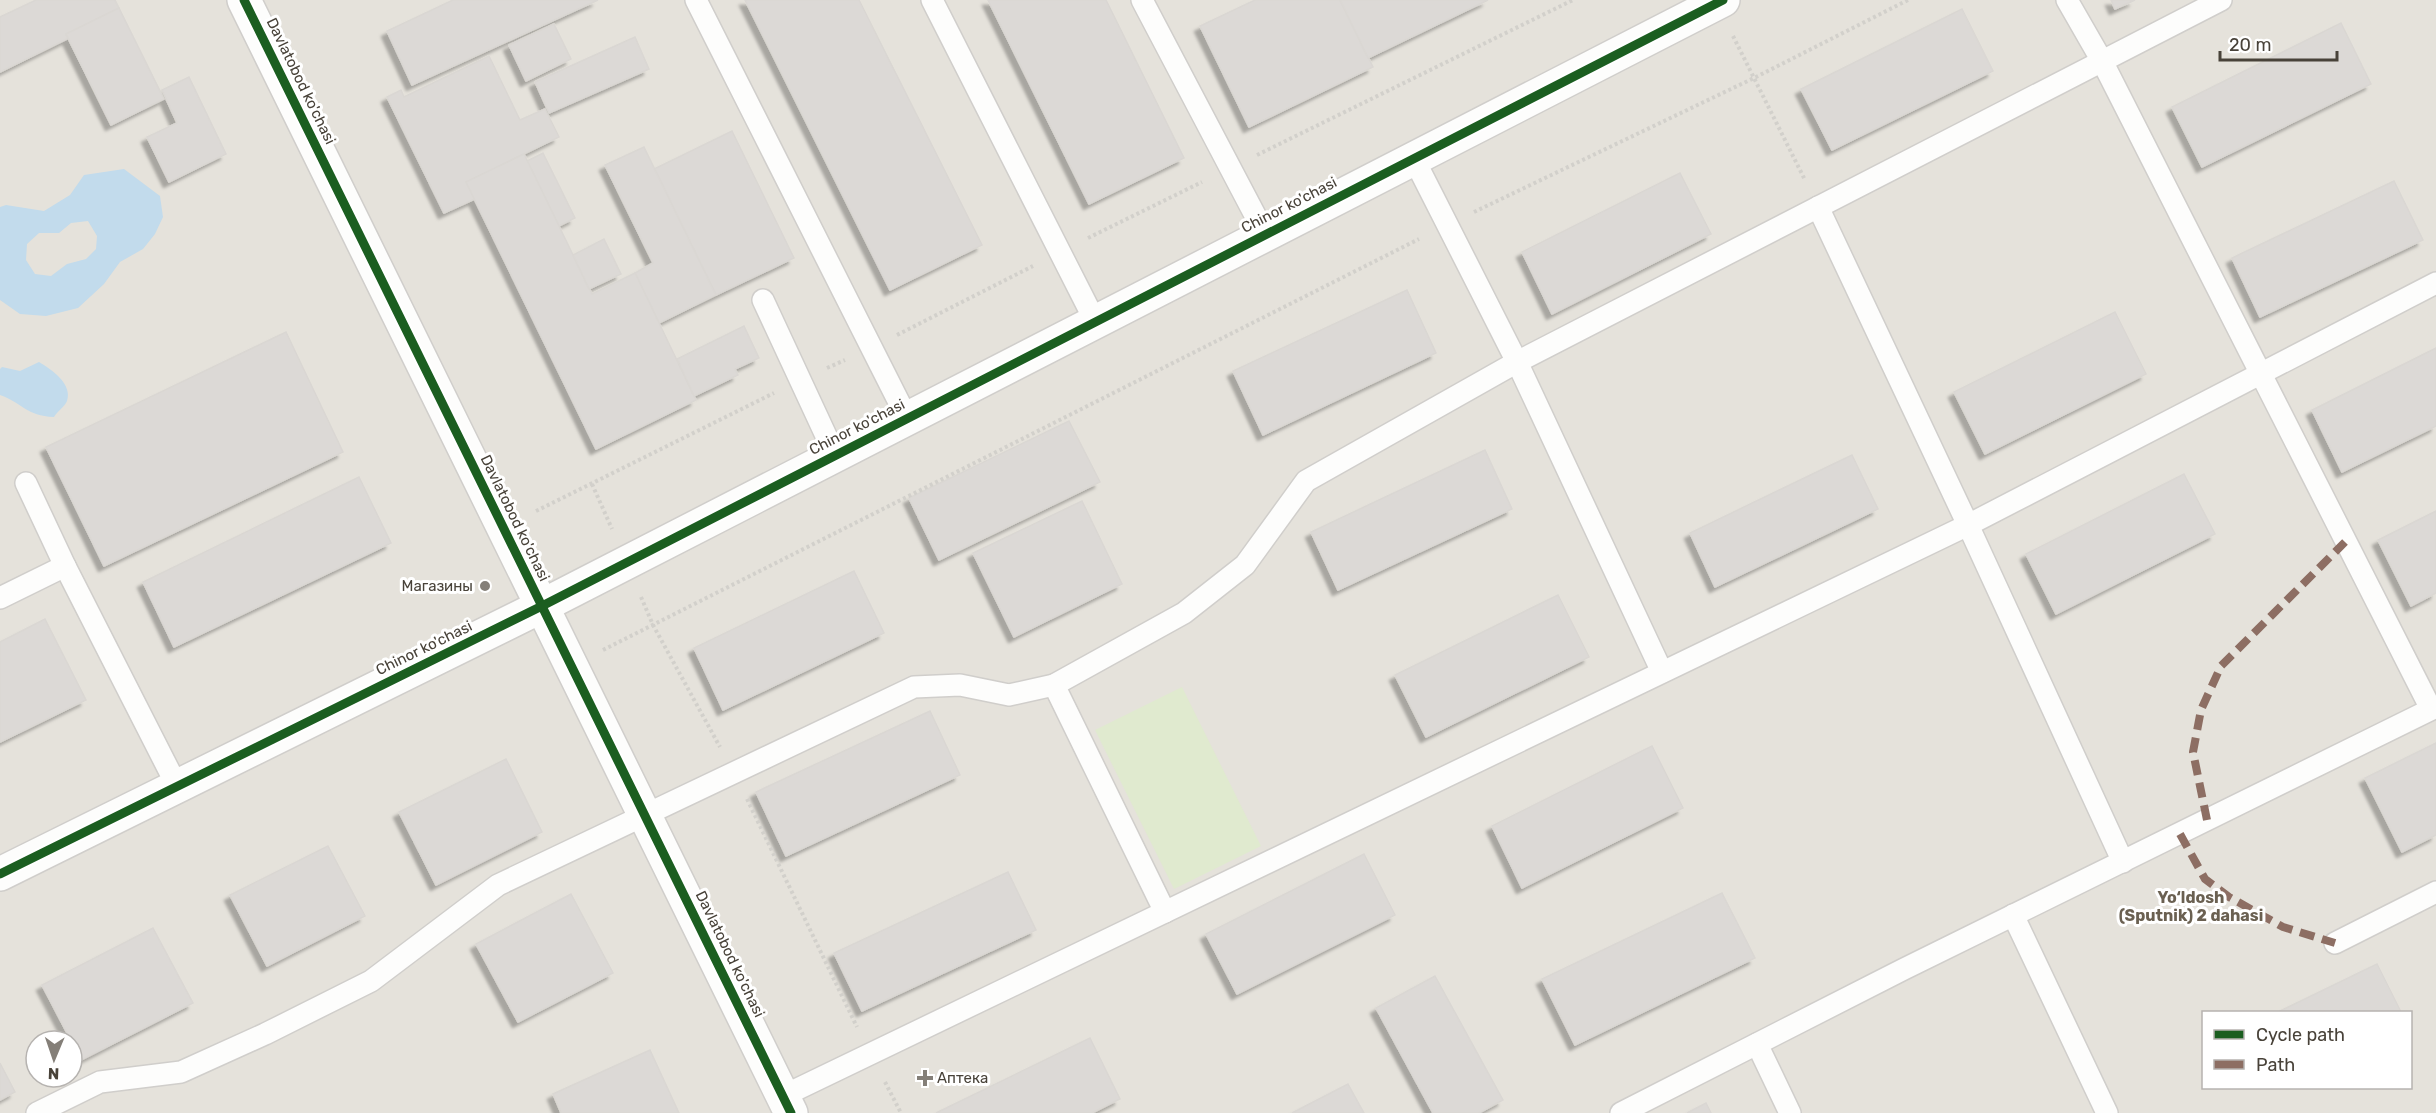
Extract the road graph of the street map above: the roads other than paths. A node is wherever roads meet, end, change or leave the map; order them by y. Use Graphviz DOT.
graph roads {
  1 [pos="244,0"];
  2 [pos="696,0"];
  3 [pos="932,0"];
  4 [pos="1142,0"];
  5 [pos="2067,0"];
  6 [pos="2221,0"];
  7 [pos="1720,2"];
  8 [pos="2102,61"];
  9 [pos="1413,157"];
  10 [pos="1818,207"];
  11 [pos="1265,234"];
  12 [pos="2436,283"];
  13 [pos="763,300"];
  14 [pos="1095,321"];
  15 [pos="1516,362"];
  16 [pos="2260,374"];
  17 [pos="907,418"];
  18 [pos="835,455"];
  19 [pos="26,483"];
  20 [pos="1968,525"];
  21 [pos="65,566"];
  22 [pos="0,598"];
  23 [pos="542,606"];
  24 [pos="1662,672"];
  25 [pos="1054,685"];
  26 [pos="2434,708"];
  27 [pos="177,786"];
  28 [pos="644,814"];
  29 [pos="2123,862"];
  30 [pos="0,874"];
  31 [pos="2436,892"];
  32 [pos="1165,912"];
  33 [pos="2013,915"];
  34 [pos="2335,943"];
  35 [pos="1756,1044"];
  36 [pos="787,1105"];
  37 [pos="37,1113"];
  38 [pos="1621,1113"];
  39 [pos="1790,1113"];
  40 [pos="2107,1113"];
  1 -- 23 [label="street, Davlatobod ko'chasi"];
  2 -- 17 [label="lane"];
  3 -- 14 [label="lane"];
  4 -- 11 [label="lane"];
  5 -- 8 [label="lane"];
  6 -- 8 [label="lane"];
  7 -- 9 [label="street, Chinor ko'chasi"];
  8 -- 10 [label="lane"];
  8 -- 16 [label="lane"];
  9 -- 11 [label="street, Chinor ko'chasi"];
  9 -- 15 [label="lane"];
  10 -- 15 [label="lane"];
  10 -- 20 [label="lane"];
  11 -- 14 [label="street, Chinor ko'chasi"];
  12 -- 16 [label="lane"];
  13 -- 18 [label="lane"];
  14 -- 17 [label="street, Chinor ko'chasi"];
  15 -- 24 [label="lane"];
  15 -- 25 [label="lane"];
  16 -- 20 [label="lane"];
  16 -- 26 [label="lane"];
  17 -- 18 [label="street, Chinor ko'chasi"];
  18 -- 23 [label="street, Chinor ko'chasi"];
  19 -- 21 [label="lane"];
  20 -- 24 [label="lane"];
  20 -- 29 [label="lane"];
  21 -- 22 [label="lane"];
  21 -- 27 [label="lane"];
  23 -- 27 [label="street, Chinor ko'chasi"];
  23 -- 28 [label="street, Davlatobod ko'chasi"];
  24 -- 32 [label="lane"];
  25 -- 28 [label="lane"];
  25 -- 32 [label="lane"];
  26 -- 29 [label="lane"];
  27 -- 30 [label="street, Chinor ko'chasi"];
  28 -- 36 [label="street, Davlatobod ko'chasi"];
  28 -- 37 [label="lane"];
  29 -- 33 [label="lane"];
  31 -- 34 [label="lane"];
  32 -- 36 [label="lane"];
  33 -- 35 [label="lane"];
  33 -- 40 [label="lane"];
  35 -- 38 [label="lane"];
  35 -- 39 [label="lane"];
}
